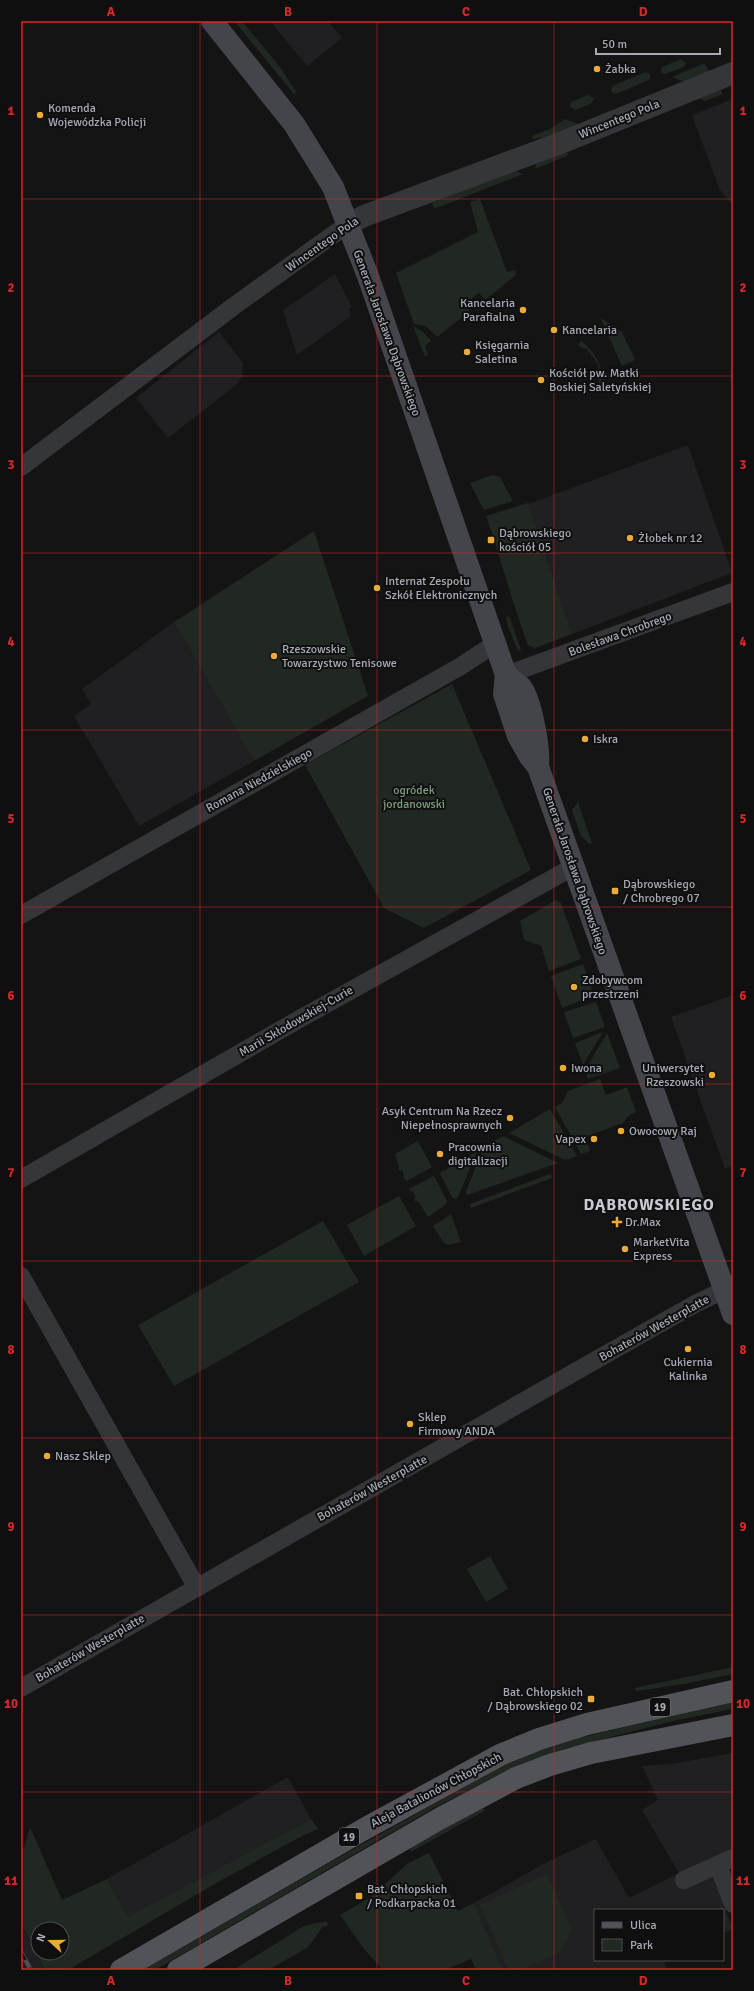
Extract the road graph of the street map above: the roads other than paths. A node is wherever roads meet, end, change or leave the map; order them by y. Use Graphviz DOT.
graph roads {
  1 [pos="212,21"];
  2 [pos="733,73"];
  3 [pos="348,224"];
  4 [pos="21,467"];
  5 [pos="733,592"];
  6 [pos="496,643"];
  7 [pos="506,675"];
  8 [pos="573,867"];
  9 [pos="21,915"];
  10 [pos="21,1179"];
  11 [pos="21,1276"];
  12 [pos="724,1290"];
  13 [pos="733,1314"];
  14 [pos="197,1588"];
  15 [pos="21,1688"];
  16 [pos="733,1691"];
  17 [pos="733,1725"];
  18 [pos="726,1862"];
  19 [pos="684,1880"];
  20 [pos="733,1904"];
  21 [pos="121,1970"];
  22 [pos="178,1970"];
  1 -- 3 [label="main road, Generała Jarosława Dąbrowskiego"];
  2 -- 3 [label="street, Wincentego Pola"];
  3 -- 4 [label="street, Wincentego Pola"];
  3 -- 6 [label="main road, Generała Jarosława Dąbrowskiego"];
  5 -- 7 [label="street, Bolesława Chrobrego"];
  6 -- 7 [label="main road, Generała Jarosława Dąbrowskiego"];
  6 -- 9 [label="street, Romana Niedzielskiego"];
  7 -- 8 [label="main road, Generała Jarosława Dąbrowskiego"];
  8 -- 10 [label="street, Marii Skłodowskiej-Curie"];
  8 -- 12 [label="main road, Generała Jarosława Dąbrowskiego"];
  11 -- 14 [label="street"];
  12 -- 13 [label="main road, Generała Jarosława Dąbrowskiego"];
  12 -- 14 [label="street, Bohaterów Westerplatte"];
  14 -- 15 [label="street, Bohaterów Westerplatte"];
  16 -- 21 [label="main road, Aleja Batalionów Chłopskich / 19"];
  17 -- 22 [label="main road, 19"];
  18 -- 19 [label="street"];
  18 -- 20 [label="street"];
}
